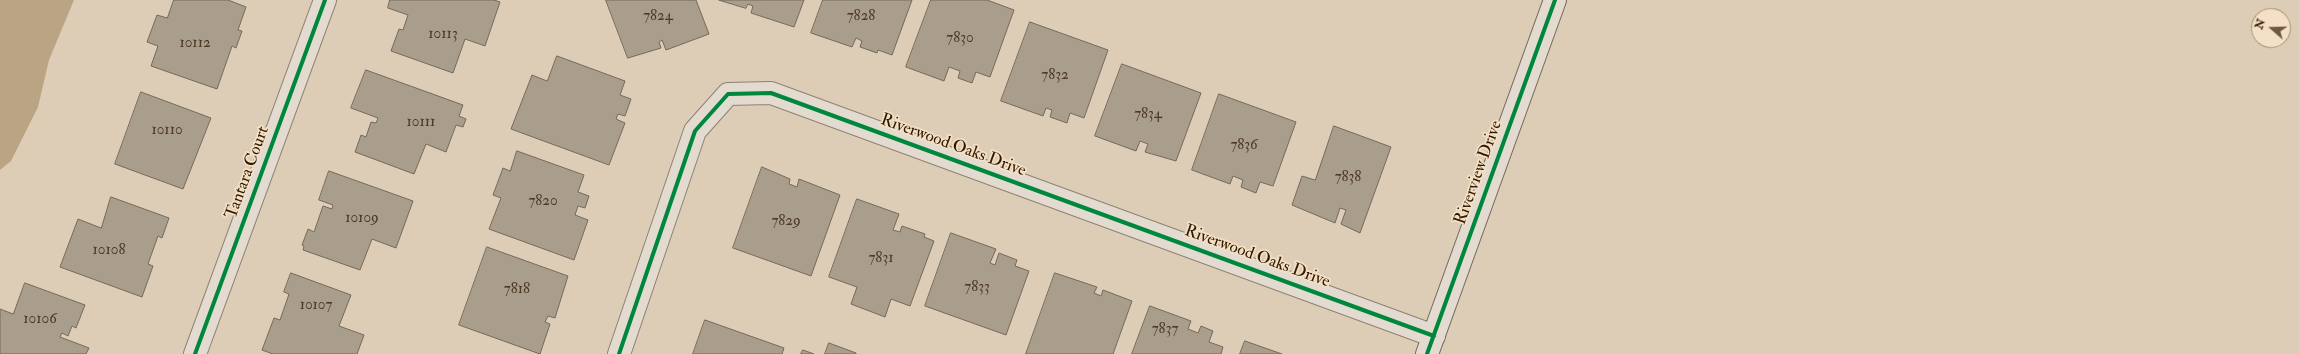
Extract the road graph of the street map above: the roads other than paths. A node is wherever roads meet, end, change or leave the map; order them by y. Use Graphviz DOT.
graph roads {
  1 [pos="325,0"];
  2 [pos="1555,0"];
  3 [pos="1430,345"];
  4 [pos="195,354"];
  5 [pos="619,354"];
  1 -- 4 [label="street, Tantara Court"];
  2 -- 3 [label="street, Riverview Drive"];
  3 -- 5 [label="street, Riverwood Oaks Drive"];
}
